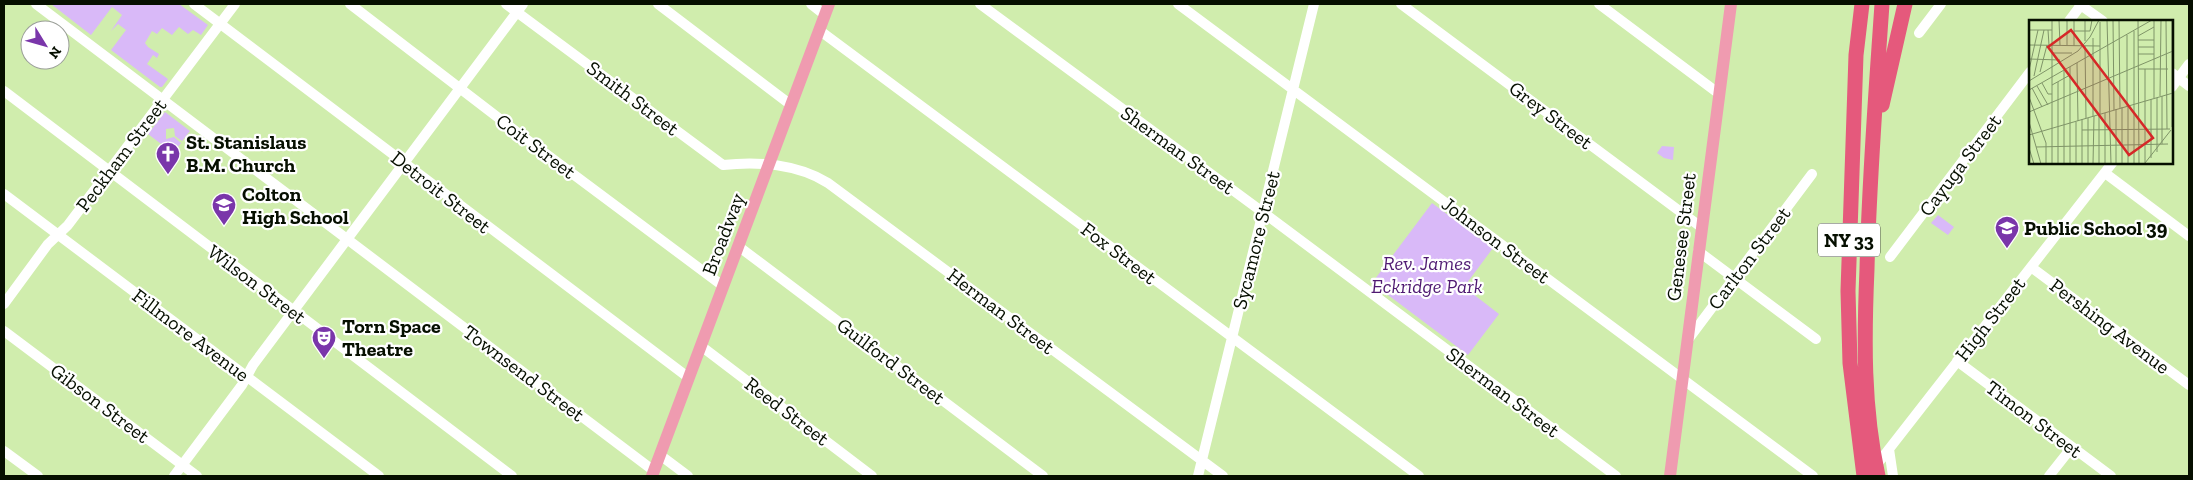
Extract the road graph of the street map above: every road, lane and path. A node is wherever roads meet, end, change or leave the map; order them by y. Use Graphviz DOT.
graph roads {
  1 [pos="36,4"];
  2 [pos="194,4"];
  3 [pos="235,4"];
  4 [pos="350,4"];
  5 [pos="506,4"];
  6 [pos="658,4"];
  7 [pos="810,4"];
  8 [pos="980,4"];
  9 [pos="1178,4"];
  10 [pos="1314,4"];
  11 [pos="1401,4"];
  12 [pos="1599,4"];
  13 [pos="1731,4"];
  14 [pos="1854,4"];
  15 [pos="1862,4"];
  16 [pos="1882,4"];
  17 [pos="1905,4"];
  18 [pos="1940,4"];
  19 [pos="2080,5"];
  20 [pos="520,8"];
  21 [pos="827,9"];
  22 [pos="1613,9"];
  23 [pos="2070,20"];
  24 [pos="2101,20"];
  25 [pos="220,24"];
  26 [pos="819,30"];
  27 [pos="1918,33"];
  28 [pos="1856,55"];
  29 [pos="2189,64"];
  30 [pos="2029,73"];
  31 [pos="2175,76"];
  32 [pos="2189,86"];
  33 [pos="460,89"];
  34 [pos="1292,89"];
  35 [pos="4,91"];
  36 [pos="1718,93"];
  37 [pos="163,101"];
  38 [pos="791,105"];
  39 [pos="404,163"];
  40 [pos="2112,164"];
  41 [pos="769,165"];
  42 [pos="108,171"];
  43 [pos="1869,173"];
  44 [pos="2105,173"];
  45 [pos="1812,174"];
  46 [pos="4,194"];
  47 [pos="1263,212"];
  48 [pos="1701,227"];
  49 [pos="58,236"];
  50 [pos="2189,236"];
  51 [pos="346,240"];
  52 [pos="738,246"];
  53 [pos="1698,251"];
  54 [pos="1890,257"];
  55 [pos="2031,267"];
  56 [pos="1734,278"];
  57 [pos="723,286"];
  58 [pos="4,304"];
  59 [pos="293,311"];
  60 [pos="4,331"];
  61 [pos="1232,338"];
  62 [pos="1816,339"];
  63 [pos="1687,342"];
  64 [pos="701,346"];
  65 [pos="1957,361"];
  66 [pos="247,377"];
  67 [pos="689,378"];
  68 [pos="1682,379"];
  69 [pos="2189,385"];
  70 [pos="2072,447"];
  71 [pos="4,451"];
  72 [pos="1887,451"];
  73 [pos="660,455"];
  74 [pos="1202,461"];
  75 [pos="182,465"];
  76 [pos="653,474"];
  77 [pos="38,476"];
  78 [pos="174,476"];
  79 [pos="197,476"];
  80 [pos="379,476"];
  81 [pos="512,476"];
  82 [pos="688,476"];
  83 [pos="872,476"];
  84 [pos="1043,476"];
  85 [pos="1198,476"];
  86 [pos="1223,476"];
  87 [pos="1419,476"];
  88 [pos="1616,476"];
  89 [pos="1670,476"];
  90 [pos="1813,476"];
  91 [pos="1864,476"];
  92 [pos="1868,476"];
  93 [pos="1878,476"];
  94 [pos="1893,476"];
  95 [pos="2049,476"];
  96 [pos="2111,476"];
  1 -- 37 [label="street, Townsend Street"];
  2 -- 25 [label="street, Detroit Street"];
  3 -- 25 [label="street, Peckham Street"];
  4 -- 33 [label="street, Coit Street"];
  5 -- 20 [label="street, Smith Street"];
  6 -- 38 [label="street"];
  7 -- 21 [label="street"];
  8 -- 47 [label="street, Sherman Street"];
  9 -- 34 [label="street, Johnson Street"];
  10 -- 34 [label="street, Sycamore Street"];
  11 -- 48 [label="street, Grey Street"];
  12 -- 22 [label="street"];
  13 -- 36 [label="main road, Genesee Street"];
  14 -- 28 [label="highway"];
  15 -- 28 [label="highway, NY 33"];
  16 -- 43 [label="highway, NY 33"];
  17 -- 43 [label="highway"];
  18 -- 27 [label="street"];
  19 -- 23 [label="street"];
  19 -- 24 [label="street"];
  20 -- 33 [label="street"];
  20 -- 41 [label="street, Smith Street"];
  21 -- 26 [label="main road, Broadway"];
  22 -- 36 [label="street"];
  25 -- 37 [label="street, Peckham Street"];
  25 -- 39 [label="street, Detroit Street"];
  26 -- 38 [label="main road, Broadway"];
  26 -- 61 [label="street, Fox Street"];
  28 -- 91 [label="highway, NY 33"];
  29 -- 31 [label="street"];
  30 -- 54 [label="street, Cayuga Street"];
  31 -- 32 [label="street"];
  33 -- 39 [label="street"];
  33 -- 57 [label="street, Coit Street"];
  34 -- 47 [label="street, Sycamore Street"];
  34 -- 68 [label="street, Johnson Street"];
  35 -- 42 [label="street, Wilson Street"];
  36 -- 48 [label="main road, Genesee Street"];
  37 -- 42 [label="street, Peckham Street"];
  37 -- 51 [label="street, Townsend Street"];
  38 -- 41 [label="main road, Broadway"];
  39 -- 51 [label="street"];
  39 -- 67 [label="street, Detroit Street"];
  40 -- 44 [label="street, High Street"];
  41 -- 52 [label="main road, Broadway"];
  41 -- 74 [label="street, Herman Street"];
  42 -- 49 [label="street, Peckham Street"];
  42 -- 59 [label="street, Wilson Street"];
  43 -- 93 [label="highway, NY 33"];
  44 -- 50 [label="street"];
  44 -- 55 [label="street, High Street"];
  45 -- 56 [label="street, Carlton Street"];
  46 -- 49 [label="street, Fillmore Avenue"];
  47 -- 61 [label="street, Sycamore Street"];
  47 -- 88 [label="street, Sherman Street"];
  48 -- 53 [label="main road, Genesee Street"];
  49 -- 58 [label="street, Peckham Street"];
  49 -- 66 [label="street, Fillmore Avenue"];
  51 -- 59 [label="street"];
  51 -- 76 [label="street, Townsend Street"];
  52 -- 57 [label="main road, Broadway"];
  52 -- 84 [label="street, Guilford Street"];
  53 -- 56 [label="street"];
  53 -- 63 [label="main road, Genesee Street"];
  55 -- 65 [label="street, High Street"];
  55 -- 69 [label="street, Pershing Avenue"];
  56 -- 62 [label="street"];
  56 -- 63 [label="street, Carlton Street"];
  57 -- 64 [label="main road, Broadway"];
  59 -- 66 [label="street"];
  59 -- 81 [label="street, Wilson Street"];
  60 -- 75 [label="street, Gibson Street"];
  61 -- 74 [label="street, Sycamore Street"];
  61 -- 87 [label="street, Fox Street"];
  63 -- 68 [label="main road, Genesee Street"];
  64 -- 67 [label="main road, Broadway"];
  64 -- 83 [label="street, Reed Street"];
  65 -- 70 [label="street, Timon Street"];
  65 -- 72 [label="street, High Street"];
  66 -- 75 [label="street"];
  66 -- 80 [label="street, Fillmore Avenue"];
  67 -- 73 [label="main road, Broadway"];
  68 -- 89 [label="main road, Genesee Street"];
  68 -- 90 [label="street, Johnson Street"];
  70 -- 95 [label="street"];
  70 -- 96 [label="street, Timon Street"];
  71 -- 77 [label="street"];
  72 -- 92 [label="street, High Street"];
  72 -- 94 [label="street"];
  73 -- 76 [label="main road, Broadway"];
  73 -- 82 [label="street"];
  74 -- 85 [label="street, Sycamore Street"];
  74 -- 86 [label="street, Herman Street"];
  75 -- 78 [label="street"];
  75 -- 79 [label="street, Gibson Street"];
}
